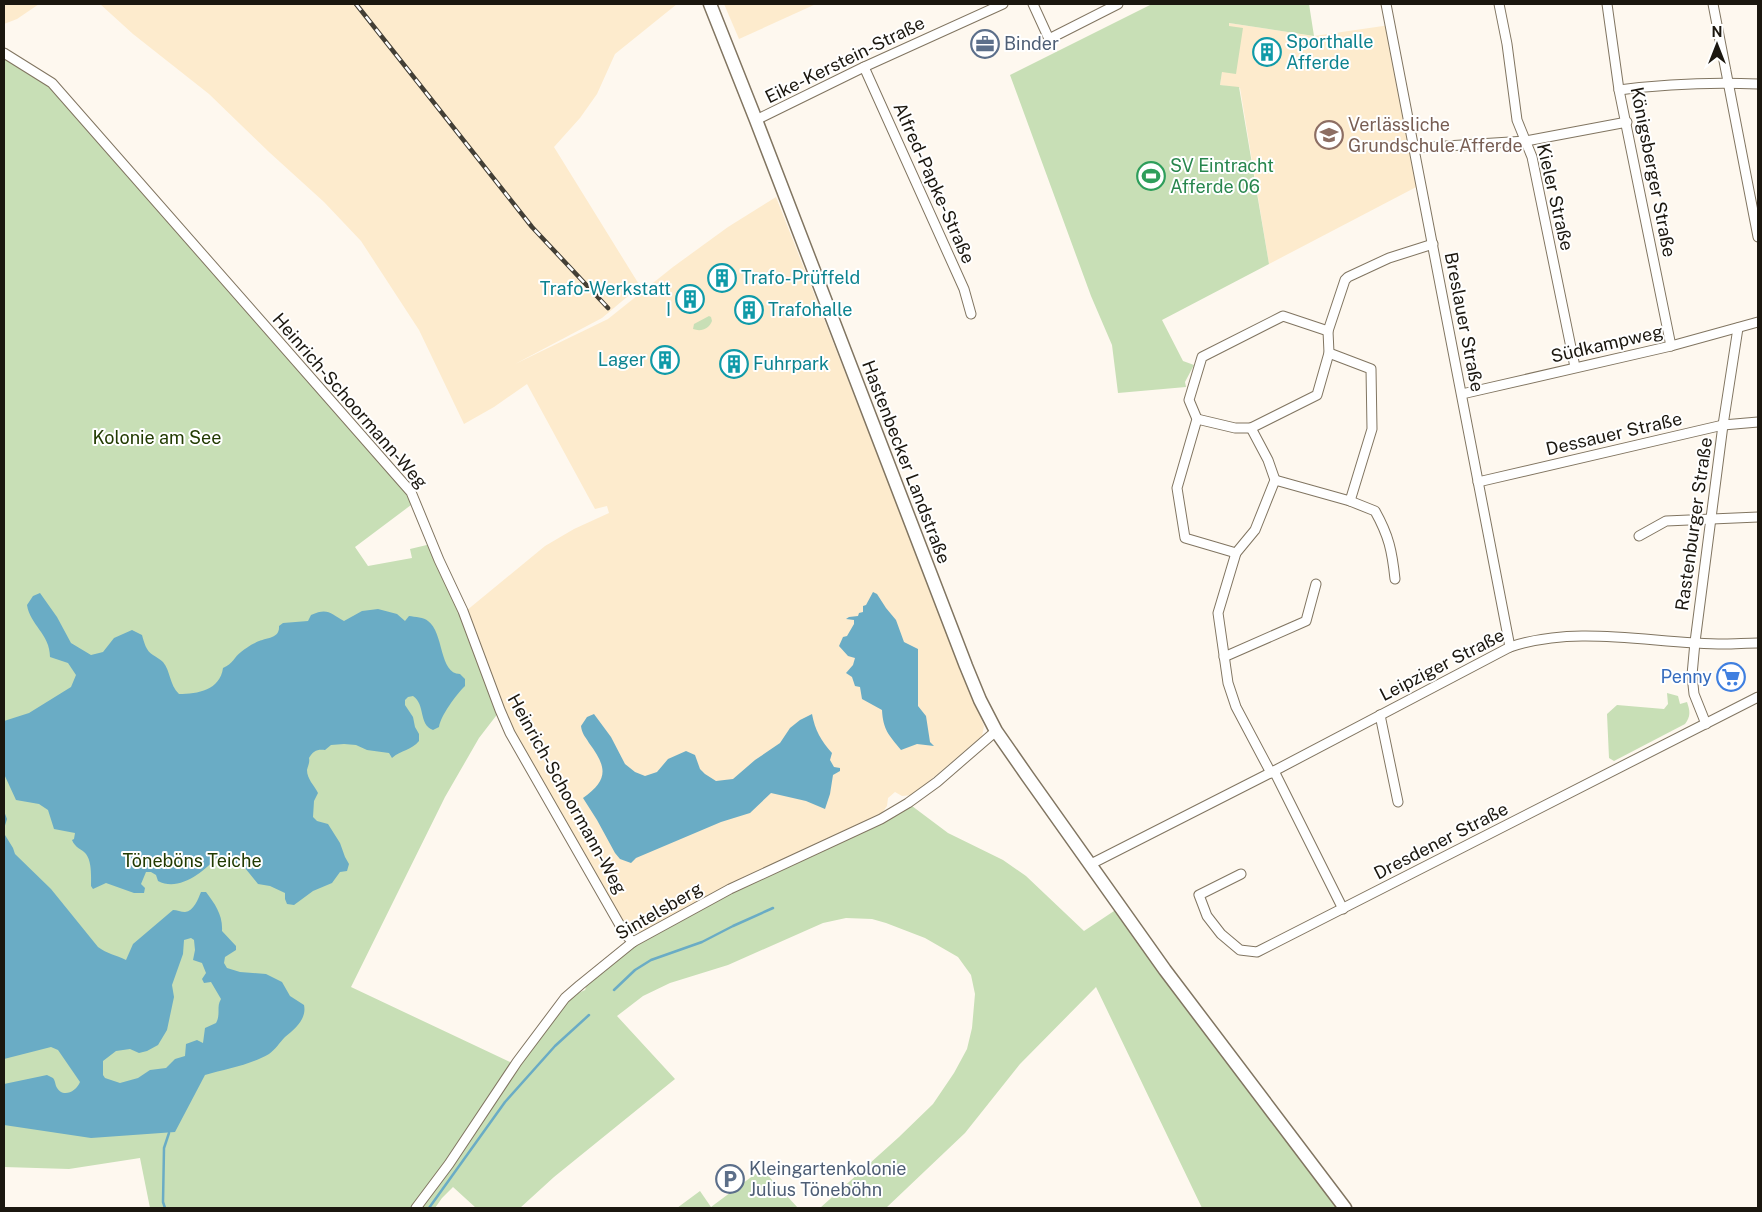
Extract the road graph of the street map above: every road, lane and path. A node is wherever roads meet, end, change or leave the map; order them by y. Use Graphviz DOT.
graph roads {
  1 [pos="710,4"];
  2 [pos="1003,4"];
  3 [pos="1033,4"];
  4 [pos="1118,4"];
  5 [pos="1386,4"];
  6 [pos="1499,4"];
  7 [pos="1607,4"];
  8 [pos="1713,4"];
  9 [pos="4,53"];
  10 [pos="864,67"];
  11 [pos="1728,82"];
  12 [pos="1758,84"];
  13 [pos="1619,90"];
  14 [pos="756,120"];
  15 [pos="1626,122"];
  16 [pos="1526,141"];
  17 [pos="1414,148"];
  18 [pos="1758,237"];
  19 [pos="1433,244"];
  20 [pos="971,314"];
  21 [pos="1758,322"];
  22 [pos="1738,328"];
  23 [pos="1328,331"];
  24 [pos="1671,346"];
  25 [pos="1329,353"];
  26 [pos="1575,368"];
  27 [pos="1462,394"];
  28 [pos="1197,419"];
  29 [pos="1758,422"];
  30 [pos="1723,425"];
  31 [pos="1251,428"];
  32 [pos="1274,480"];
  33 [pos="1478,482"];
  34 [pos="1350,501"];
  35 [pos="1758,517"];
  36 [pos="1710,519"];
  37 [pos="1639,536"];
  38 [pos="1236,553"];
  39 [pos="1395,579"];
  40 [pos="1316,584"];
  41 [pos="1695,642"];
  42 [pos="1758,643"];
  43 [pos="1510,647"];
  44 [pos="1224,657"];
  45 [pos="1758,698"];
  46 [pos="1380,715"];
  47 [pos="1706,724"];
  48 [pos="996,731"];
  49 [pos="1273,772"];
  50 [pos="1398,802"];
  51 [pos="1092,864"];
  52 [pos="1240,874"];
  53 [pos="1343,909"];
  54 [pos="633,942"];
  55 [pos="416,1208"];
  56 [pos="1346,1208"];
  1 -- 14 [label="main road, Hastenbecker Landstraße"];
  2 -- 10 [label="street, Eike-Kerstein-Straße"];
  3 -- 4 [label="street"];
  5 -- 17 [label="street, Breslauer Straße"];
  6 -- 16 [label="street, Kieler Straße"];
  7 -- 13 [label="street, Königsberger Straße"];
  8 -- 11 [label="street"];
  9 -- 54 [label="street, Heinrich-Schoormann-Weg"];
  10 -- 14 [label="street, Eike-Kerstein-Straße"];
  10 -- 20 [label="street, Alfred-Papke-Straße"];
  11 -- 12 [label="street"];
  11 -- 13 [label="street"];
  11 -- 18 [label="street"];
  13 -- 15 [label="street, Königsberger Straße"];
  14 -- 48 [label="main road, Hastenbecker Landstraße"];
  15 -- 16 [label="street"];
  15 -- 24 [label="street, Königsberger Straße"];
  16 -- 17 [label="street"];
  16 -- 26 [label="street, Kieler Straße"];
  17 -- 19 [label="street, Breslauer Straße"];
  19 -- 23 [label="street"];
  19 -- 27 [label="street, Breslauer Straße"];
  21 -- 22 [label="street, Südkampweg"];
  22 -- 24 [label="street, Südkampweg"];
  22 -- 30 [label="street, Rastenburger Straße"];
  23 -- 25 [label="street"];
  23 -- 28 [label="street"];
  24 -- 26 [label="street, Südkampweg"];
  25 -- 31 [label="street"];
  25 -- 34 [label="street"];
  26 -- 27 [label="street, Südkampweg"];
  27 -- 33 [label="street, Breslauer Straße"];
  28 -- 31 [label="street"];
  28 -- 38 [label="street"];
  29 -- 30 [label="street, Dessauer Straße"];
  30 -- 33 [label="street, Dessauer Straße"];
  30 -- 36 [label="street, Rastenburger Straße"];
  31 -- 32 [label="street"];
  32 -- 34 [label="street"];
  32 -- 38 [label="street"];
  33 -- 43 [label="street, Breslauer Straße"];
  34 -- 39 [label="street"];
  35 -- 36 [label="street"];
  36 -- 37 [label="street"];
  36 -- 41 [label="street, Rastenburger Straße"];
  38 -- 44 [label="street"];
  40 -- 44 [label="street"];
  41 -- 42 [label="street, Leipziger Straße"];
  41 -- 43 [label="street, Leipziger Straße"];
  41 -- 47 [label="street, Rastenburger Straße"];
  43 -- 46 [label="street, Leipziger Straße"];
  44 -- 49 [label="street"];
  45 -- 47 [label="street, Dresdener Straße"];
  46 -- 49 [label="street, Leipziger Straße"];
  46 -- 50 [label="street, Leipziger Straße"];
  47 -- 53 [label="street, Dresdener Straße"];
  48 -- 51 [label="main road, Hastenbecker Landstraße"];
  48 -- 54 [label="street, Sintelsberg"];
  49 -- 51 [label="street, Leipziger Straße"];
  49 -- 53 [label="street"];
  51 -- 56 [label="main road, Hastenbecker Landstraße"];
  52 -- 53 [label="street, Dresdener Straße"];
  54 -- 55 [label="street, Sintelsberg"];
}
